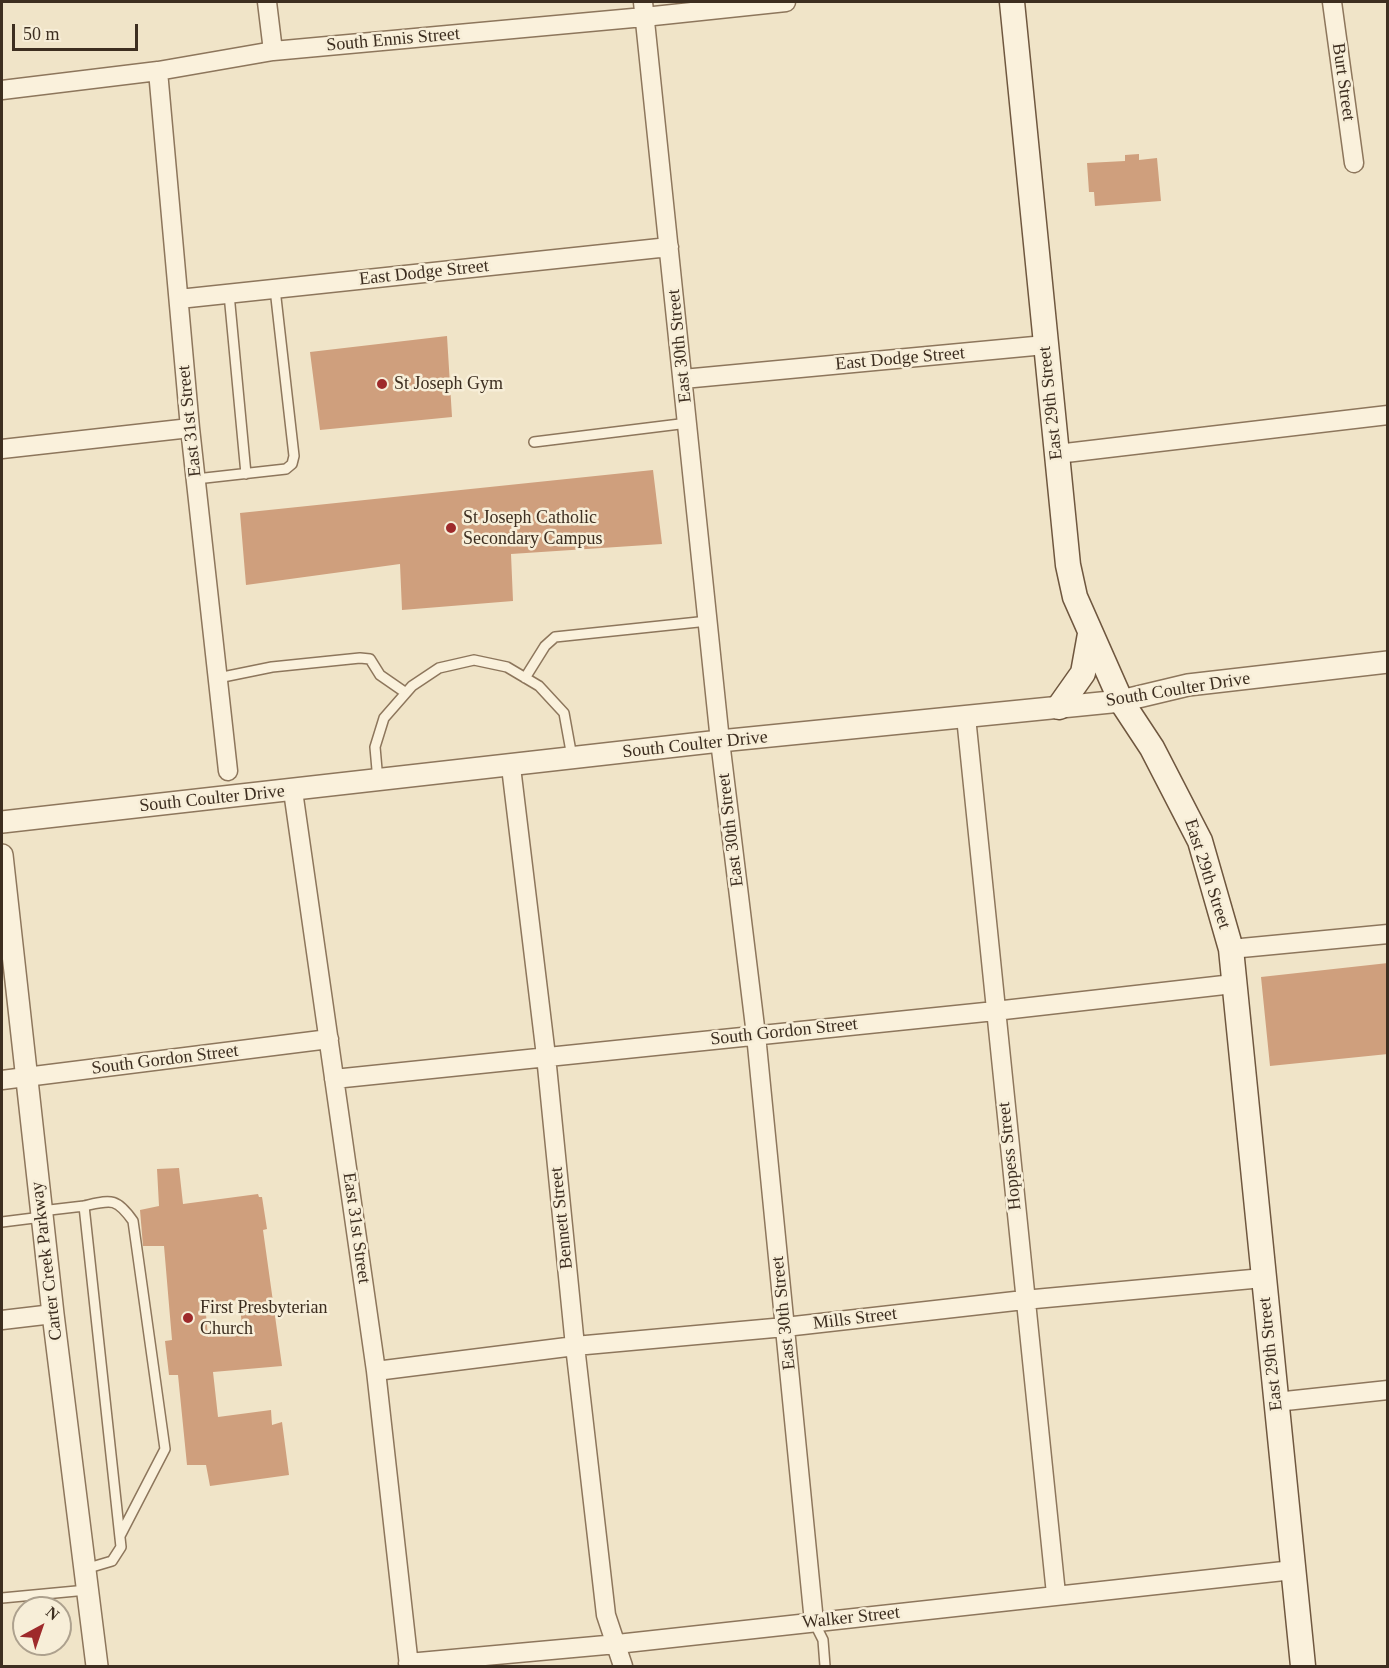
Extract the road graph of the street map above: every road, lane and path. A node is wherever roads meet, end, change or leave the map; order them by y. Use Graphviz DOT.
graph roads {
  1 [pos="267,2"];
  2 [pos="786,2"];
  3 [pos="1012,2"];
  4 [pos="1332,2"];
  5 [pos="644,9"];
  6 [pos="273,51"];
  7 [pos="158,71"];
  8 [pos="2,90"];
  9 [pos="1354,163"];
  10 [pos="669,247"];
  11 [pos="275,289"];
  12 [pos="229,294"];
  13 [pos="179,299"];
  14 [pos="1045,345"];
  15 [pos="683,379"];
  16 [pos="1388,416"];
  17 [pos="688,423"];
  18 [pos="190,428"];
  19 [pos="534,442"];
  20 [pos="2,449"];
  21 [pos="1057,454"];
  22 [pos="246,474"];
  23 [pos="196,479"];
  24 [pos="708,621"];
  25 [pos="1090,634"];
  26 [pos="1388,662"];
  27 [pos="218,678"];
  28 [pos="525,678"];
  29 [pos="406,693"];
  30 [pos="1120,701"];
  31 [pos="1059,707"];
  32 [pos="966,717"];
  33 [pos="720,741"];
  34 [pos="573,759"];
  35 [pos="511,766"];
  36 [pos="228,771"];
  37 [pos="378,781"];
  38 [pos="293,791"];
  39 [pos="2,822"];
  40 [pos="2,855"];
  41 [pos="1388,934"];
  42 [pos="1232,950"];
  43 [pos="1233,984"];
  44 [pos="995,1011"];
  45 [pos="756,1035"];
  46 [pos="328,1039"];
  47 [pos="546,1056"];
  48 [pos="26,1077"];
  49 [pos="334,1079"];
  50 [pos="2,1080"];
  51 [pos="84,1206"];
  52 [pos="42,1214"];
  53 [pos="2,1222"];
  54 [pos="1263,1278"];
  55 [pos="1024,1300"];
  56 [pos="52,1314"];
  57 [pos="2,1320"];
  58 [pos="785,1327"];
  59 [pos="575,1346"];
  60 [pos="376,1371"];
  61 [pos="1388,1390"];
  62 [pos="1276,1402"];
  63 [pos="120,1536"];
  64 [pos="1293,1570"];
  65 [pos="86,1580"];
  66 [pos="1056,1594"];
  67 [pos="2,1598"];
  68 [pos="814,1622"];
  69 [pos="617,1644"];
  70 [pos="409,1665"];
  71 [pos="97,1666"];
  72 [pos="623,1666"];
  73 [pos="825,1666"];
  74 [pos="1303,1666"];
  1 -- 6 [label="street"];
  2 -- 5 [label="street, South Ennis Street"];
  3 -- 14 [label="main road, East 29th Street"];
  4 -- 9 [label="street, Burt Street"];
  5 -- 6 [label="street, South Ennis Street"];
  5 -- 10 [label="street, East 30th Street"];
  6 -- 7 [label="street, South Ennis Street"];
  7 -- 8 [label="street, South Ennis Street"];
  7 -- 13 [label="street, East 31st Street"];
  10 -- 11 [label="street, East Dodge Street"];
  10 -- 15 [label="street, East 30th Street"];
  11 -- 12 [label="street, East Dodge Street"];
  11 -- 22 [label="lane"];
  12 -- 13 [label="street, East Dodge Street"];
  12 -- 22 [label="lane"];
  13 -- 18 [label="street, East 31st Street"];
  14 -- 15 [label="street, East Dodge Street"];
  14 -- 21 [label="main road, East 29th Street"];
  15 -- 17 [label="street, East 30th Street"];
  16 -- 21 [label="street"];
  17 -- 19 [label="lane"];
  17 -- 24 [label="street, East 30th Street"];
  18 -- 20 [label="street"];
  18 -- 23 [label="street, East 31st Street"];
  21 -- 25 [label="main road, East 29th Street"];
  22 -- 23 [label="lane"];
  23 -- 27 [label="street, East 31st Street"];
  24 -- 28 [label="lane"];
  24 -- 33 [label="street, East 30th Street"];
  25 -- 30 [label="main road, East 29th Street"];
  25 -- 31 [label="main road"];
  26 -- 30 [label="street, South Coulter Drive"];
  27 -- 29 [label="lane"];
  27 -- 36 [label="street, East 31st Street"];
  28 -- 29 [label="lane"];
  28 -- 34 [label="lane"];
  29 -- 37 [label="lane"];
  30 -- 31 [label="street, South Coulter Drive"];
  30 -- 42 [label="main road, East 29th Street"];
  31 -- 32 [label="street, South Coulter Drive"];
  32 -- 33 [label="street, South Coulter Drive"];
  32 -- 44 [label="street, Hoppess Street"];
  33 -- 34 [label="street, South Coulter Drive"];
  33 -- 45 [label="street, East 30th Street"];
  34 -- 35 [label="street, South Coulter Drive"];
  35 -- 37 [label="street, South Coulter Drive"];
  35 -- 47 [label="street, Bennett Street"];
  37 -- 38 [label="street, South Coulter Drive"];
  38 -- 39 [label="street, South Coulter Drive"];
  38 -- 46 [label="street, East 31st Street"];
  40 -- 48 [label="street, Carter Creek Parkway"];
  41 -- 42 [label="street"];
  42 -- 43 [label="main road, East 29th Street"];
  43 -- 44 [label="street, South Gordon Street"];
  43 -- 54 [label="main road, East 29th Street"];
  44 -- 45 [label="street, South Gordon Street"];
  44 -- 55 [label="street, Hoppess Street"];
  45 -- 47 [label="street, South Gordon Street"];
  45 -- 58 [label="street, East 30th Street"];
  46 -- 48 [label="street, South Gordon Street"];
  46 -- 49 [label="street, East 31st Street"];
  47 -- 49 [label="street, South Gordon Street"];
  47 -- 59 [label="street, Bennett Street"];
  48 -- 50 [label="street, South Gordon Street"];
  48 -- 52 [label="street, Carter Creek Parkway"];
  49 -- 60 [label="street, East 31st Street"];
  51 -- 52 [label="lane"];
  51 -- 63 [label="lane"];
  51 -- 63 [label="lane"];
  52 -- 53 [label="lane"];
  52 -- 56 [label="street, Carter Creek Parkway"];
  54 -- 55 [label="street, Mills Street"];
  54 -- 62 [label="main road, East 29th Street"];
  55 -- 58 [label="street, Mills Street"];
  55 -- 66 [label="street, Hoppess Street"];
  56 -- 57 [label="street"];
  56 -- 65 [label="street, Carter Creek Parkway"];
  58 -- 59 [label="street, Mills Street"];
  58 -- 68 [label="street, East 30th Street"];
  59 -- 60 [label="street, Mills Street"];
  59 -- 69 [label="street, Bennett Street"];
  60 -- 70 [label="street, East 31st Street"];
  61 -- 62 [label="street"];
  62 -- 64 [label="main road, East 29th Street"];
  63 -- 65 [label="lane"];
  64 -- 66 [label="street, Walker Street"];
  64 -- 74 [label="main road, East 29th Street"];
  65 -- 67 [label="lane"];
  65 -- 71 [label="street, Carter Creek Parkway"];
  66 -- 68 [label="street, Walker Street"];
  68 -- 69 [label="street, Walker Street"];
  68 -- 73 [label="lane"];
  69 -- 70 [label="street, Walker Street"];
  69 -- 72 [label="street, Bennett Street"];
}
